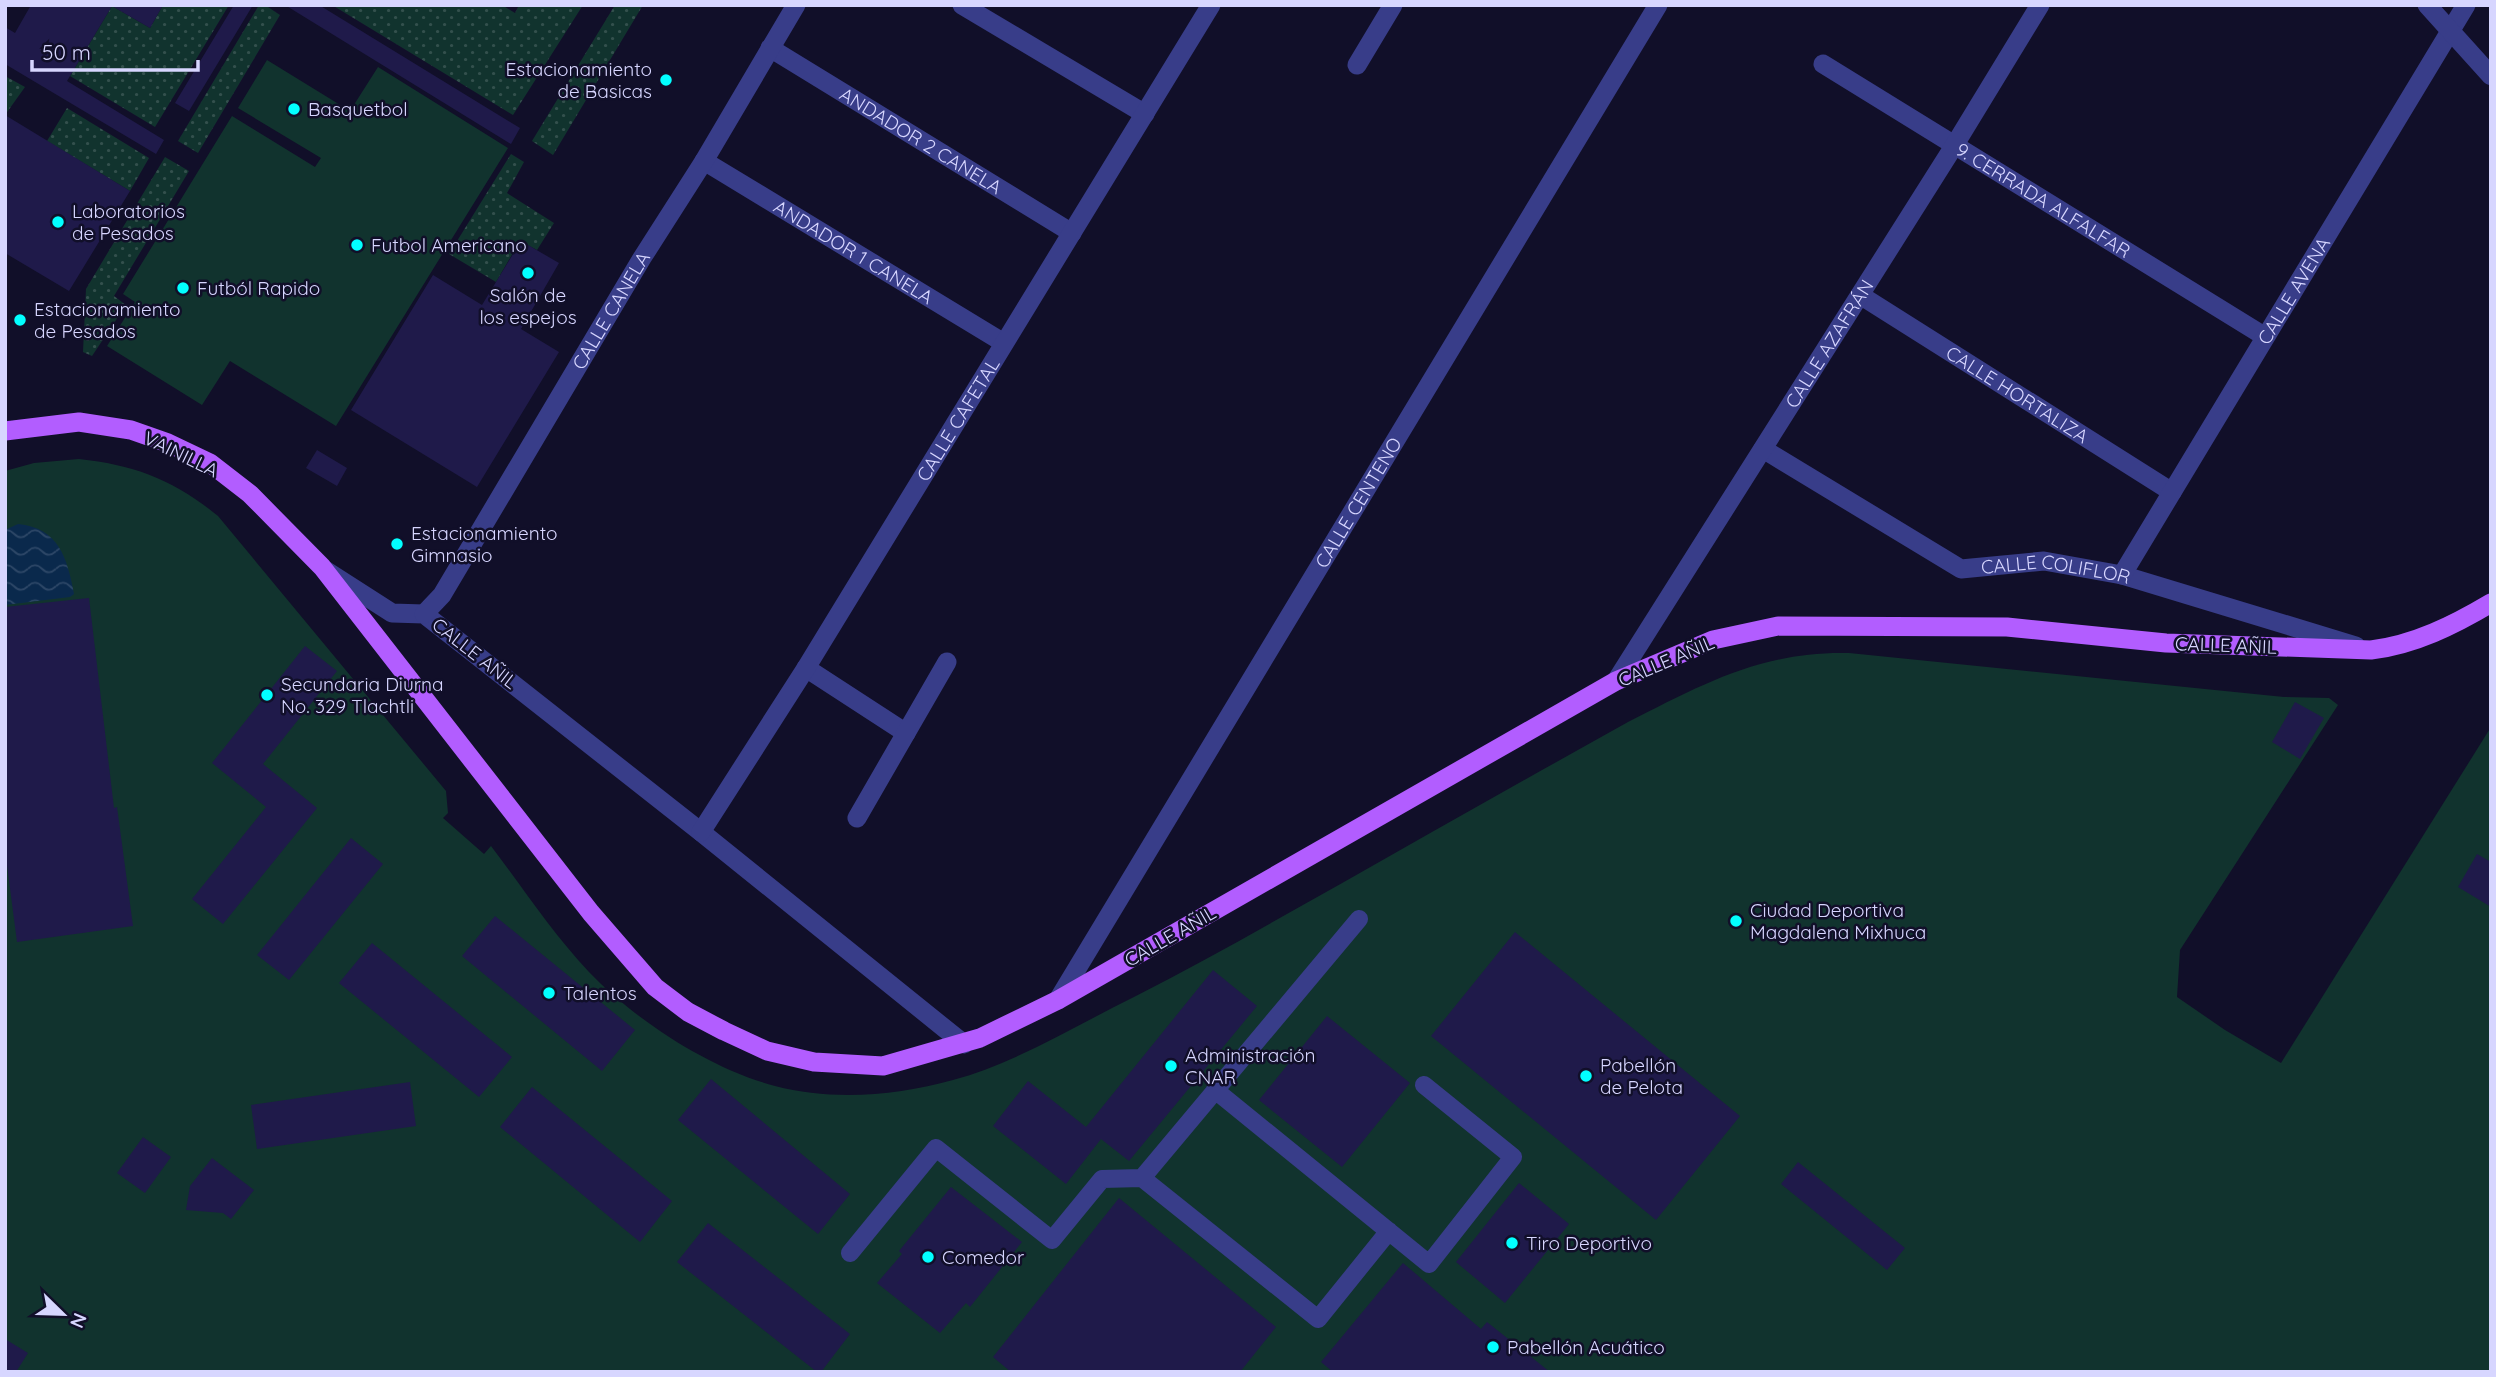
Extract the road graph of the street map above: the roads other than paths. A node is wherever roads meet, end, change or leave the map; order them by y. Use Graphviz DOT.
graph roads {
  1 [pos="796,5"];
  2 [pos="962,5"];
  3 [pos="1210,5"];
  4 [pos="1393,5"];
  5 [pos="1658,5"];
  6 [pos="2040,5"];
  7 [pos="2427,5"];
  8 [pos="2466,5"];
  9 [pos="2451,32"];
  10 [pos="770,48"];
  11 [pos="1823,64"];
  12 [pos="1357,65"];
  13 [pos="2491,76"];
  14 [pos="1144,114"];
  15 [pos="1954,146"];
  16 [pos="704,161"];
  17 [pos="1072,233"];
  18 [pos="1860,295"];
  19 [pos="2264,336"];
  20 [pos="1004,343"];
  21 [pos="5,430"];
  22 [pos="1763,449"];
  23 [pos="2172,492"];
  24 [pos="322,567"];
  25 [pos="2122,575"];
  26 [pos="2491,603"];
  27 [pos="424,614"];
  28 [pos="2371,650"];
  29 [pos="947,662"];
  30 [pos="806,668"];
  31 [pos="1616,681"];
  32 [pos="906,733"];
  33 [pos="857,818"];
  34 [pos="701,832"];
  35 [pos="1359,919"];
  36 [pos="1058,1000"];
  37 [pos="964,1044"];
  38 [pos="1424,1085"];
  39 [pos="1215,1090"];
  40 [pos="1142,1178"];
  41 [pos="1389,1231"];
  42 [pos="850,1253"];
  1 -- 10 [label="street, CALLE CANELA"];
  2 -- 14 [label="street"];
  3 -- 14 [label="street, CALLE CAFETAL"];
  4 -- 12 [label="street"];
  5 -- 36 [label="street, CALLE CENTENO"];
  6 -- 15 [label="street, CALLE AZAFRÁN"];
  7 -- 9 [label="street"];
  8 -- 9 [label="street, CALLE AVENA"];
  9 -- 13 [label="street"];
  9 -- 19 [label="street, CALLE AVENA"];
  10 -- 16 [label="street, CALLE CANELA"];
  10 -- 17 [label="street, ANDADOR 2 CANELA"];
  11 -- 15 [label="street, 9. CERRADA ALFALFAR"];
  14 -- 17 [label="street, CALLE CAFETAL"];
  15 -- 18 [label="street, CALLE AZAFRÁN"];
  15 -- 19 [label="street, 9. CERRADA ALFALFAR"];
  16 -- 20 [label="street, ANDADOR 1 CANELA"];
  16 -- 27 [label="street, CALLE CANELA"];
  17 -- 20 [label="street, CALLE CAFETAL"];
  18 -- 22 [label="street, CALLE AZAFRÁN"];
  18 -- 23 [label="street, CALLE HORTALIZA"];
  19 -- 23 [label="street, CALLE AVENA"];
  20 -- 30 [label="street, CALLE CAFETAL"];
  21 -- 24 [label="main road, VAINILLA"];
  22 -- 25 [label="street, CALLE COLIFLOR"];
  22 -- 31 [label="street, CALLE AZAFRÁN"];
  23 -- 25 [label="street, CALLE AVENA"];
  24 -- 27 [label="street, CALLE AÑIL"];
  24 -- 37 [label="main road, CALLE AÑIL"];
  25 -- 28 [label="street, CALLE COLIFLOR"];
  26 -- 28 [label="main road, CALLE AÑIL"];
  27 -- 34 [label="street, CALLE AÑIL"];
  28 -- 31 [label="main road, CALLE AÑIL"];
  29 -- 32 [label="street"];
  30 -- 32 [label="street"];
  30 -- 34 [label="street, CALLE CAFETAL"];
  31 -- 36 [label="main road, CALLE AÑIL"];
  32 -- 33 [label="street"];
  34 -- 37 [label="street, CALLE AÑIL"];
  35 -- 39 [label="street"];
  36 -- 37 [label="main road, CALLE AÑIL"];
  38 -- 41 [label="street"];
  39 -- 40 [label="street"];
  39 -- 41 [label="street"];
  40 -- 41 [label="street"];
  40 -- 42 [label="street"];
}
